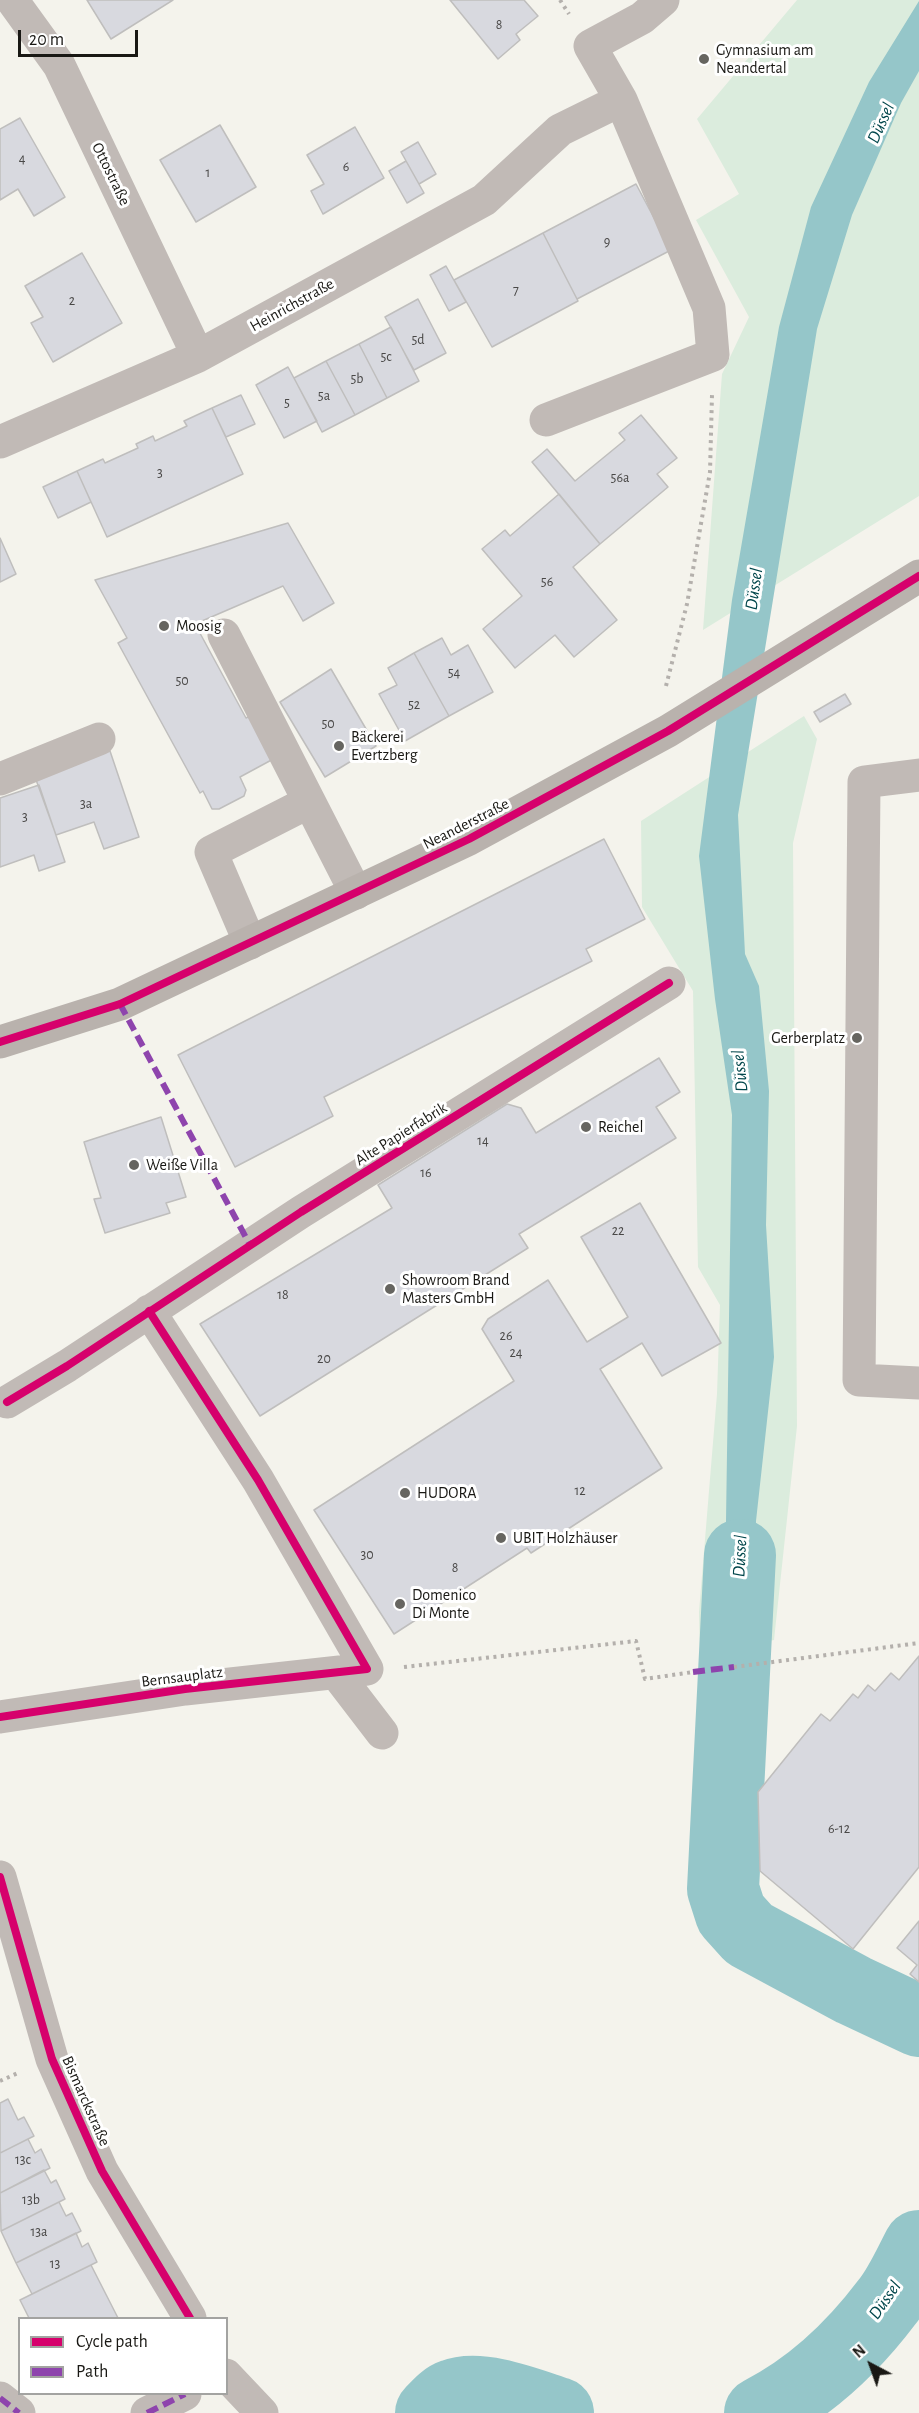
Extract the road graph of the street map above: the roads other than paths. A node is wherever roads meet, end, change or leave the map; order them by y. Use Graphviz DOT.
graph roads {
  1 [pos="12,0"];
  2 [pos="663,0"];
  3 [pos="621,100"];
  4 [pos="198,356"];
  5 [pos="546,420"];
  6 [pos="0,442"];
  7 [pos="919,576"];
  8 [pos="224,635"];
  9 [pos="99,739"];
  10 [pos="919,776"];
  11 [pos="0,779"];
  12 [pos="309,802"];
  13 [pos="356,893"];
  14 [pos="250,943"];
  15 [pos="669,983"];
  16 [pos="0,1042"];
  17 [pos="149,1311"];
  18 [pos="919,1383"];
  19 [pos="7,1402"];
  20 [pos="352,1671"];
  21 [pos="0,1717"];
  22 [pos="382,1733"];
  23 [pos="0,1877"];
  24 [pos="189,2317"];
  25 [pos="228,2377"];
  26 [pos="183,2395"];
  27 [pos="0,2398"];
  28 [pos="19,2413"];
  29 [pos="147,2413"];
  30 [pos="262,2413"];
  1 -- 4 [label="street, Ottostraße"];
  2 -- 3 [label="street"];
  3 -- 4 [label="street, Heinrichstraße"];
  3 -- 5 [label="street"];
  4 -- 6 [label="street, Heinrichstraße"];
  7 -- 13 [label="main road, Neanderstraße"];
  8 -- 12 [label="street"];
  9 -- 11 [label="street"];
  10 -- 18 [label="street"];
  12 -- 13 [label="street"];
  12 -- 14 [label="street"];
  13 -- 14 [label="main road, Neanderstraße"];
  14 -- 16 [label="main road, Neanderstraße"];
  15 -- 17 [label="street, Alte Papierfabrik"];
  17 -- 19 [label="street, Alte Papierfabrik"];
  17 -- 20 [label="street"];
  20 -- 21 [label="street, Bernsauplatz"];
  20 -- 22 [label="street"];
  23 -- 24 [label="street, Bismarckstraße"];
  25 -- 30 [label="street"];
  26 -- 29 [label="street"];
  27 -- 28 [label="street"];
}
